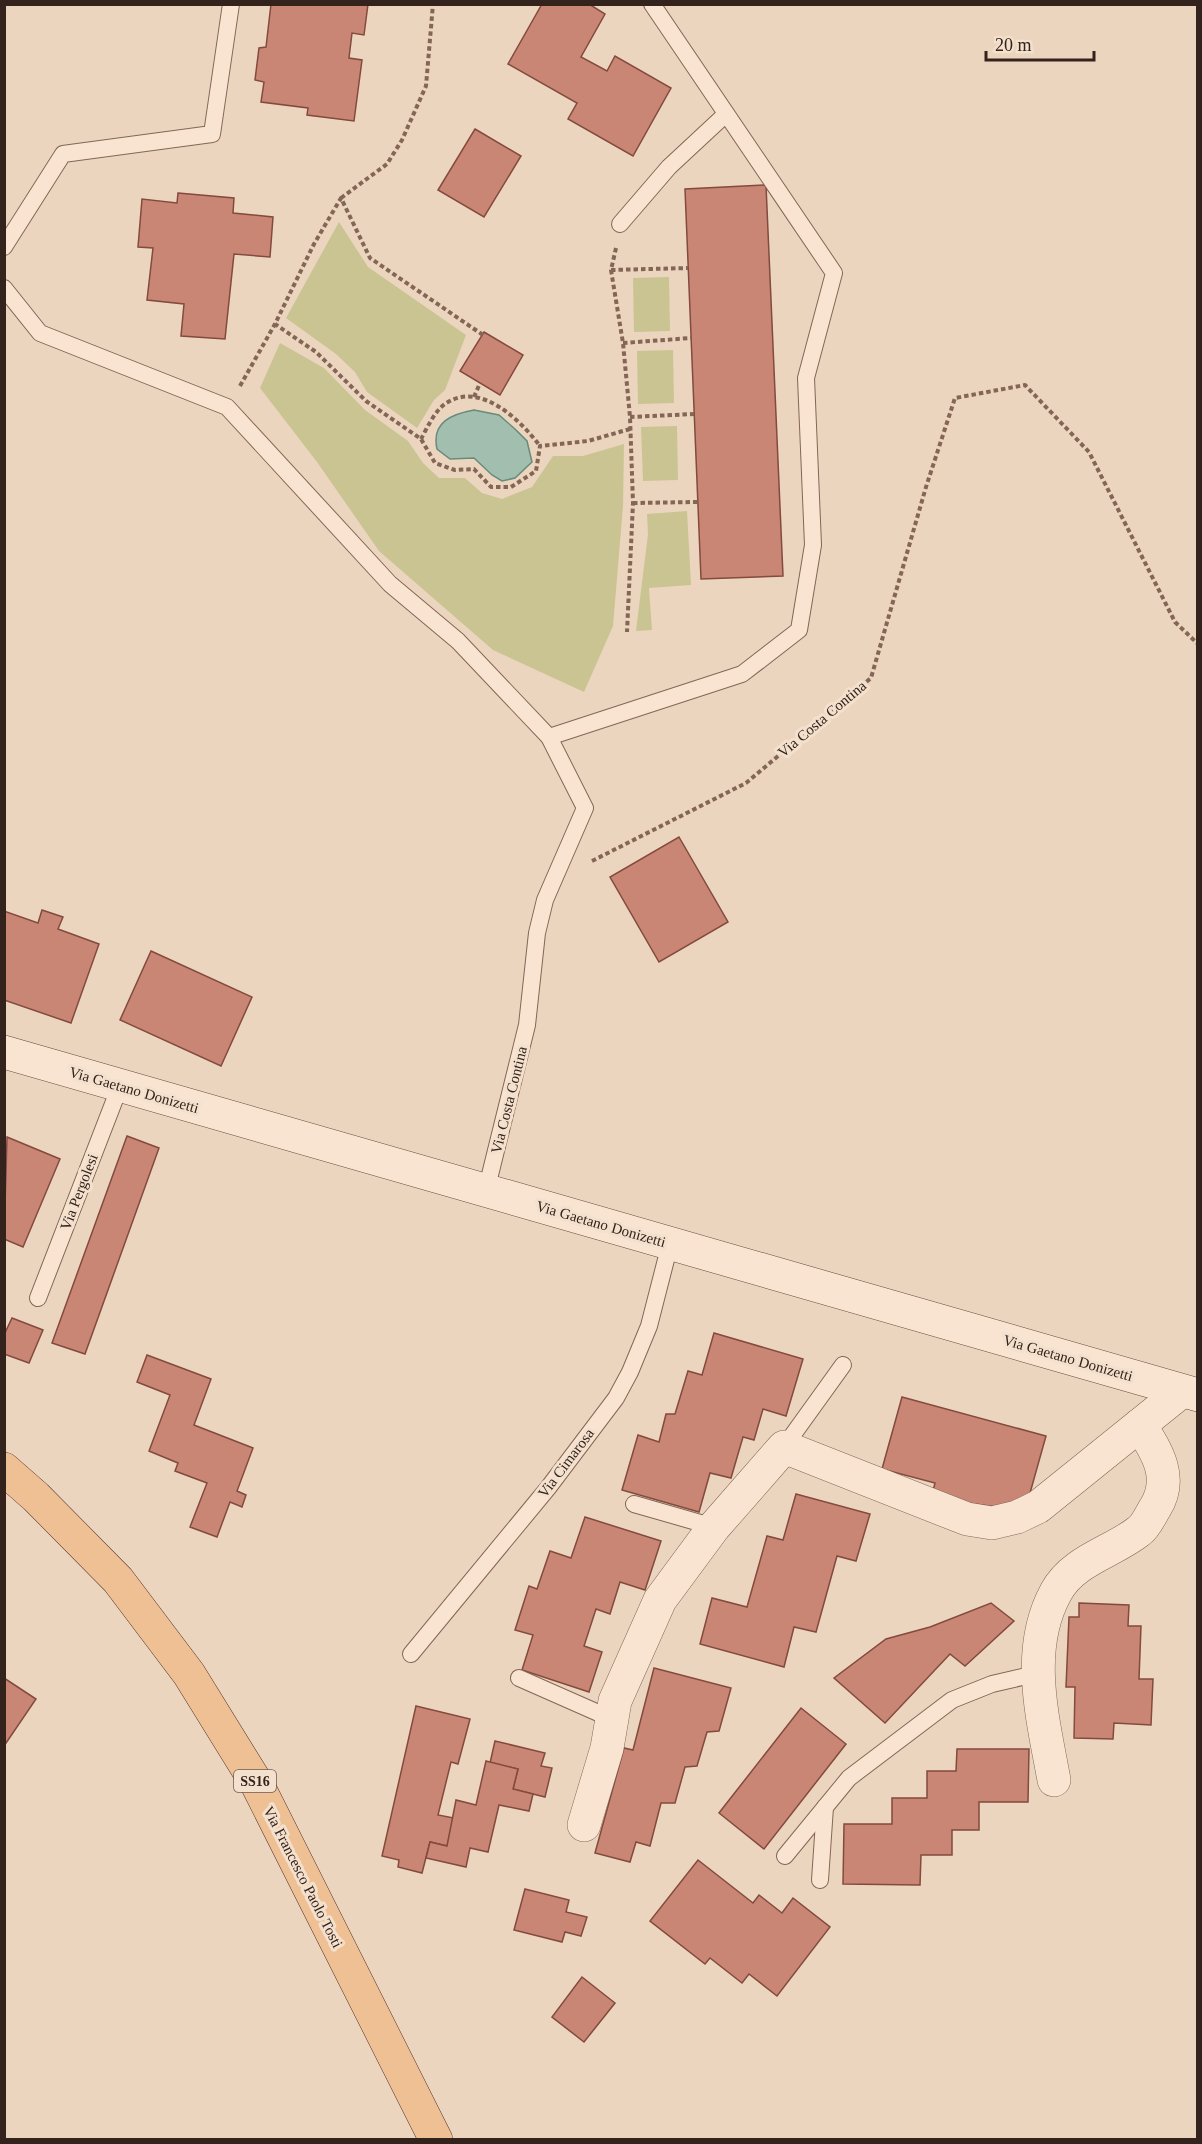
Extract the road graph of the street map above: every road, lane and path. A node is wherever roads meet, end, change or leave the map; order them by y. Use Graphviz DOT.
graph roads {
  1 [pos="231,4"];
  2 [pos="433,4"];
  3 [pos="652,4"];
  4 [pos="726,114"];
  5 [pos="341,198"];
  6 [pos="620,224"];
  7 [pos="4,247"];
  8 [pos="688,268"];
  9 [pos="611,270"];
  10 [pos="4,288"];
  11 [pos="275,324"];
  12 [pos="483,335"];
  13 [pos="691,338"];
  14 [pos="623,343"];
  15 [pos="480,383"];
  16 [pos="474,397"];
  17 [pos="227,407"];
  18 [pos="694,414"];
  19 [pos="630,417"];
  20 [pos="630,429"];
  21 [pos="421,439"];
  22 [pos="540,446"];
  23 [pos="698,502"];
  24 [pos="633,503"];
  25 [pos="627,632"];
  26 [pos="1197,644"];
  27 [pos="549,737"];
  28 [pos="552,882"];
  29 [pos="4,1052"];
  30 [pos="120,1086"];
  31 [pos="486,1191"];
  32 [pos="670,1244"];
  33 [pos="38,1298"];
  34 [pos="843,1365"];
  35 [pos="1190,1393"];
  36 [pos="1140,1425"];
  37 [pos="784,1447"];
  38 [pos="4,1469"];
  39 [pos="634,1504"];
  40 [pos="714,1527"];
  41 [pos="411,1654"];
  42 [pos="1039,1673"];
  43 [pos="519,1678"];
  44 [pos="612,1719"];
  45 [pos="1054,1780"];
  46 [pos="825,1808"];
  47 [pos="584,1825"];
  48 [pos="785,1856"];
  49 [pos="820,1880"];
  50 [pos="436,2139"];
  1 -- 7 [label="lane"];
  2 -- 5 [label="path"];
  3 -- 4 [label="lane"];
  4 -- 6 [label="lane"];
  4 -- 27 [label="lane"];
  5 -- 11 [label="path"];
  5 -- 12 [label="path"];
  6 -- 9 [label="path"];
  8 -- 9 [label="path"];
  9 -- 14 [label="path"];
  10 -- 17 [label="lane"];
  11 -- 17 [label="path"];
  11 -- 21 [label="path"];
  13 -- 14 [label="path"];
  14 -- 19 [label="path"];
  15 -- 16 [label="path"];
  16 -- 21 [label="path"];
  16 -- 22 [label="path"];
  17 -- 27 [label="lane"];
  18 -- 19 [label="path"];
  19 -- 20 [label="path"];
  20 -- 22 [label="path"];
  20 -- 24 [label="path"];
  21 -- 22 [label="path"];
  23 -- 24 [label="path"];
  24 -- 25 [label="path"];
  26 -- 28 [label="path, Via Costa Contina"];
  27 -- 28 [label="lane"];
  28 -- 31 [label="lane, Via Costa Contina"];
  29 -- 30 [label="street, Via Gaetano Donizetti"];
  30 -- 31 [label="street, Via Gaetano Donizetti"];
  30 -- 33 [label="lane, Via Pergolesi"];
  31 -- 32 [label="street, Via Gaetano Donizetti"];
  32 -- 35 [label="street, Via Gaetano Donizetti"];
  32 -- 41 [label="lane, Via Cimarosa"];
  34 -- 37 [label="lane"];
  35 -- 36 [label="street"];
  36 -- 37 [label="street"];
  36 -- 42 [label="street"];
  37 -- 40 [label="street"];
  38 -- 50 [label="main road, Via Francesco Paolo Tosti / SS16"];
  39 -- 40 [label="lane"];
  40 -- 44 [label="street"];
  42 -- 45 [label="street"];
  42 -- 46 [label="lane"];
  43 -- 44 [label="lane"];
  44 -- 47 [label="street"];
  46 -- 48 [label="lane"];
  46 -- 49 [label="lane"];
}
